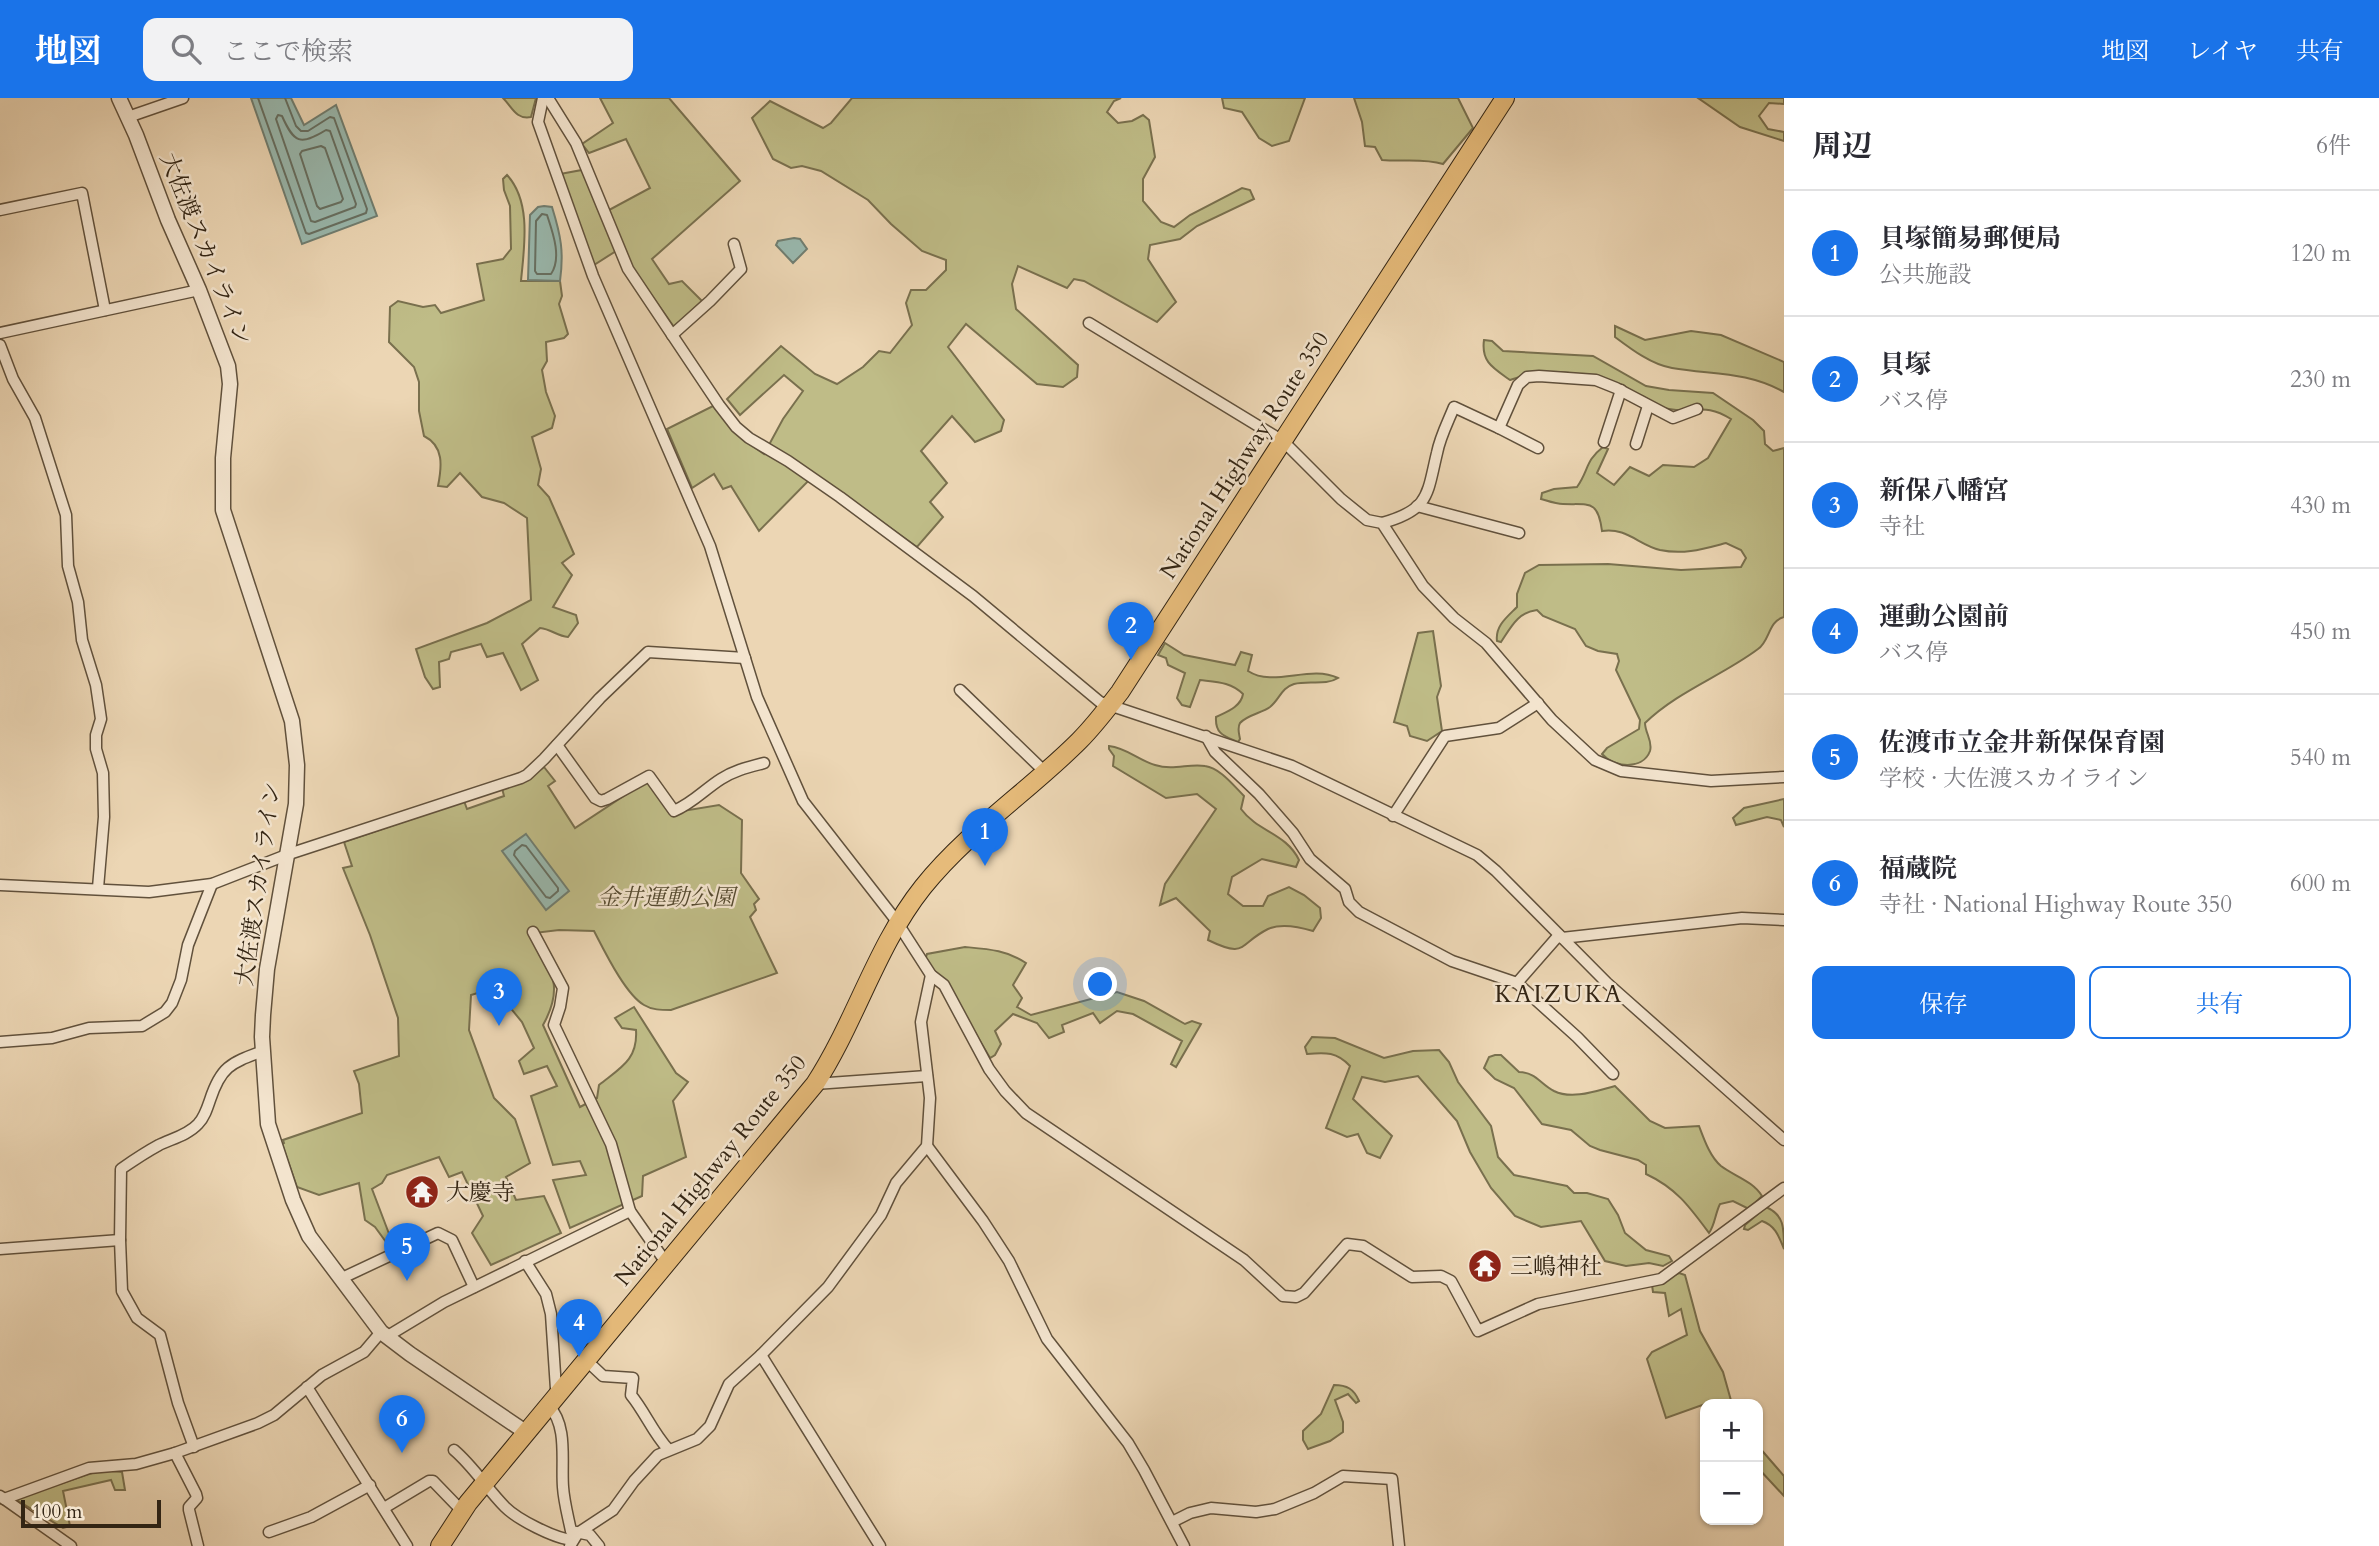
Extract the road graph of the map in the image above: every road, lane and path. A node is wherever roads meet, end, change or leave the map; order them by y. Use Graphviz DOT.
graph roads {
  1 [pos="119,98"];
  2 [pos="183,98"];
  3 [pos="546,98"];
  4 [pos="1505,98"];
  5 [pos="128,117"];
  6 [pos="0,210"];
  7 [pos="734,244"];
  8 [pos="199,290"];
  9 [pos="105,310"];
  10 [pos="1089,323"];
  11 [pos="0,332"];
  12 [pos="672,335"];
  13 [pos="0,345"];
  14 [pos="1621,390"];
  15 [pos="1648,406"];
  16 [pos="1697,409"];
  17 [pos="1499,428"];
  18 [pos="1283,440"];
  19 [pos="1604,442"];
  20 [pos="1636,444"];
  21 [pos="1538,448"];
  22 [pos="1417,506"];
  23 [pos="1382,523"];
  24 [pos="1519,533"];
  25 [pos="745,658"];
  26 [pos="960,690"];
  27 [pos="1538,704"];
  28 [pos="1109,707"];
  29 [pos="1206,736"];
  30 [pos="557,745"];
  31 [pos="764,763"];
  32 [pos="1045,772"];
  33 [pos="1784,777"];
  34 [pos="1394,816"];
  35 [pos="289,854"];
  36 [pos="212,884"];
  37 [pos="0,885"];
  38 [pos="98,888"];
  39 [pos="1784,920"];
  40 [pos="897,925"];
  41 [pos="533,932"];
  42 [pos="1560,936"];
  43 [pos="931,975"];
  44 [pos="1517,983"];
  45 [pos="0,1042"];
  46 [pos="263,1051"];
  47 [pos="1613,1074"];
  48 [pos="927,1076"];
  49 [pos="815,1084"];
  50 [pos="1784,1140"];
  51 [pos="928,1146"];
  52 [pos="1784,1188"];
  53 [pos="630,1211"];
  54 [pos="120,1240"];
  55 [pos="0,1249"];
  56 [pos="525,1261"];
  57 [pos="667,1264"];
  58 [pos="340,1279"];
  59 [pos="474,1287"];
  60 [pos="384,1335"];
  61 [pos="761,1355"];
  62 [pos="586,1360"];
  63 [pos="307,1387"];
  64 [pos="554,1400"];
  65 [pos="527,1433"];
  66 [pos="194,1447"];
  67 [pos="668,1449"];
  68 [pos="454,1450"];
  69 [pos="175,1453"];
  70 [pos="486,1483"];
  71 [pos="370,1485"];
  72 [pos="2,1497"];
  73 [pos="384,1508"];
  74 [pos="462,1511"];
  75 [pos="1171,1522"];
  76 [pos="268,1532"];
  77 [pos="574,1540"];
  78 [pos="71,1546"];
  79 [pos="198,1546"];
  80 [pos="407,1546"];
  81 [pos="440,1546"];
  82 [pos="599,1546"];
  83 [pos="880,1546"];
  84 [pos="1184,1546"];
  85 [pos="1399,1546"];
  1 -- 5 [label="street, 大佐渡スカイライン"];
  2 -- 5 [label="street"];
  3 -- 12 [label="street"];
  3 -- 25 [label="street"];
  4 -- 18 [label="highway, National Highway Route 350"];
  5 -- 8 [label="street, 大佐渡スカイライン"];
  6 -- 9 [label="street"];
  7 -- 12 [label="street"];
  8 -- 9 [label="street"];
  8 -- 35 [label="street, 大佐渡スカイライン"];
  9 -- 11 [label="street"];
  10 -- 18 [label="street"];
  12 -- 28 [label="street"];
  13 -- 38 [label="street"];
  14 -- 15 [label="street"];
  14 -- 17 [label="street"];
  14 -- 19 [label="street"];
  15 -- 16 [label="street"];
  15 -- 20 [label="street"];
  17 -- 21 [label="street"];
  17 -- 22 [label="street"];
  18 -- 23 [label="street"];
  18 -- 28 [label="highway, National Highway Route 350"];
  22 -- 23 [label="street"];
  22 -- 24 [label="street"];
  23 -- 27 [label="street"];
  25 -- 30 [label="street"];
  25 -- 40 [label="street"];
  26 -- 32 [label="street"];
  27 -- 33 [label="street"];
  27 -- 34 [label="street"];
  28 -- 29 [label="street"];
  28 -- 32 [label="highway, National Highway Route 350"];
  29 -- 34 [label="street"];
  29 -- 44 [label="street"];
  30 -- 31 [label="street"];
  30 -- 35 [label="street"];
  32 -- 40 [label="highway, National Highway Route 350"];
  34 -- 42 [label="street"];
  35 -- 36 [label="street"];
  35 -- 46 [label="street, 大佐渡スカイライン"];
  36 -- 38 [label="street"];
  36 -- 45 [label="street"];
  37 -- 38 [label="street"];
  39 -- 42 [label="street"];
  40 -- 43 [label="street"];
  40 -- 49 [label="highway, National Highway Route 350"];
  41 -- 53 [label="street"];
  42 -- 44 [label="street"];
  42 -- 50 [label="street"];
  43 -- 48 [label="street"];
  43 -- 52 [label="street"];
  44 -- 47 [label="street"];
  46 -- 54 [label="street"];
  46 -- 58 [label="street, 大佐渡スカイライン"];
  48 -- 49 [label="street"];
  48 -- 51 [label="street"];
  49 -- 57 [label="highway, National Highway Route 350"];
  51 -- 61 [label="street"];
  51 -- 75 [label="street"];
  53 -- 56 [label="street"];
  53 -- 57 [label="street"];
  54 -- 55 [label="street"];
  54 -- 66 [label="street"];
  56 -- 59 [label="street"];
  56 -- 64 [label="street"];
  57 -- 62 [label="highway, National Highway Route 350"];
  58 -- 59 [label="street"];
  58 -- 60 [label="street, 大佐渡スカイライン"];
  59 -- 60 [label="street"];
  60 -- 63 [label="street"];
  60 -- 65 [label="street, 大佐渡スカイライン"];
  61 -- 67 [label="street"];
  61 -- 83 [label="street"];
  62 -- 64 [label="highway, National Highway Route 350"];
  62 -- 67 [label="street"];
  63 -- 66 [label="street"];
  63 -- 71 [label="street"];
  64 -- 65 [label="highway, National Highway Route 350"];
  64 -- 77 [label="street"];
  65 -- 70 [label="highway, National Highway Route 350"];
  66 -- 69 [label="street"];
  67 -- 77 [label="street"];
  68 -- 70 [label="street"];
  69 -- 72 [label="street"];
  69 -- 79 [label="street"];
  70 -- 74 [label="highway, National Highway Route 350"];
  70 -- 77 [label="street"];
  71 -- 73 [label="street"];
  71 -- 76 [label="street"];
  72 -- 78 [label="street"];
  73 -- 74 [label="street"];
  73 -- 80 [label="street"];
  74 -- 81 [label="highway, National Highway Route 350"];
  75 -- 84 [label="street"];
  75 -- 85 [label="street"];
  77 -- 82 [label="street"];
}
